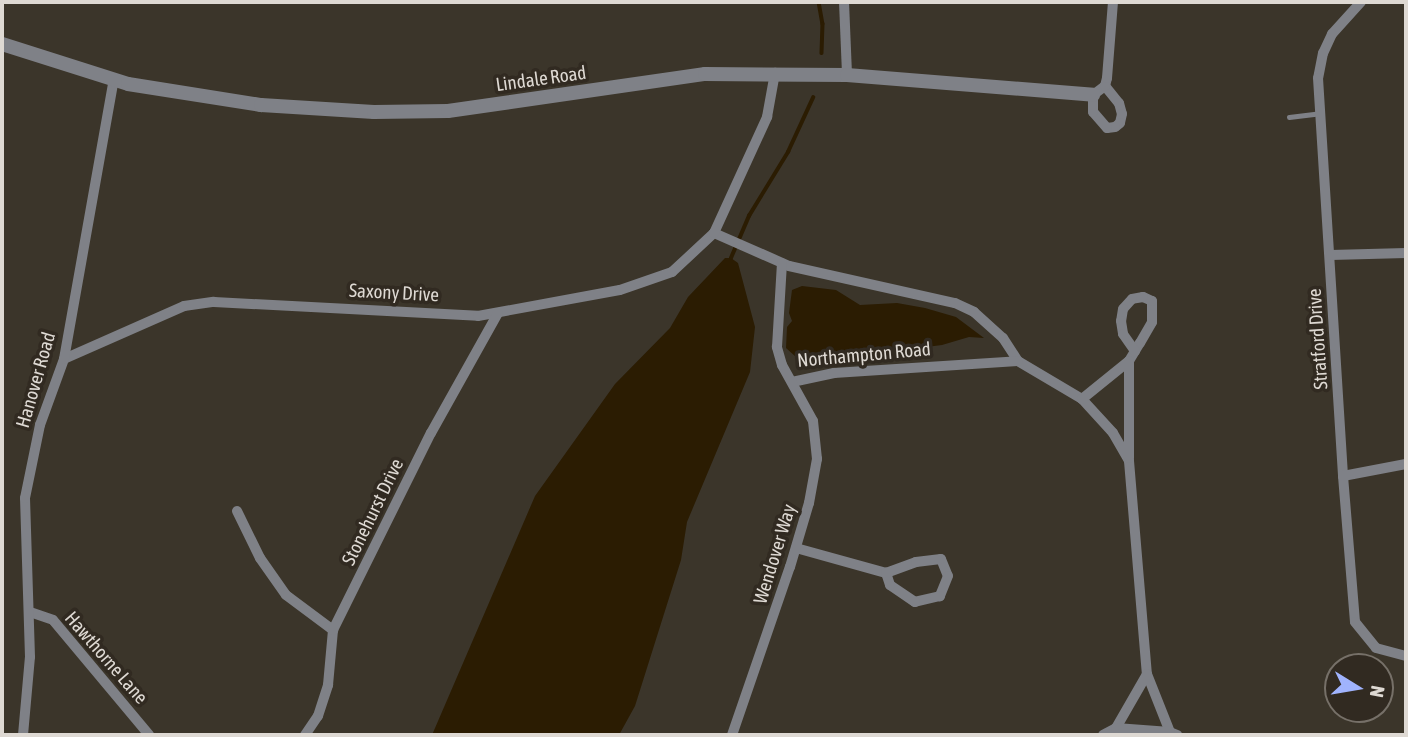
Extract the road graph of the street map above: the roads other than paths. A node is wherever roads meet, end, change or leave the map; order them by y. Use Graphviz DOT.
graph roads {
  1 [pos="844,2"];
  2 [pos="1112,2"];
  3 [pos="1361,2"];
  4 [pos="2,44"];
  5 [pos="775,73"];
  6 [pos="847,75"];
  7 [pos="114,79"];
  8 [pos="1099,91"];
  9 [pos="1320,113"];
  10 [pos="1289,117"];
  11 [pos="713,233"];
  12 [pos="1406,253"];
  13 [pos="1331,255"];
  14 [pos="782,263"];
  15 [pos="498,313"];
  16 [pos="1132,356"];
  17 [pos="64,359"];
  18 [pos="1018,361"];
  19 [pos="792,382"];
  20 [pos="1082,399"];
  21 [pos="1129,461"];
  22 [pos="1406,464"];
  23 [pos="1343,476"];
  24 [pos="237,511"];
  25 [pos="796,548"];
  26 [pos="886,573"];
  27 [pos="30,612"];
  28 [pos="333,630"];
  29 [pos="1406,656"];
  30 [pos="1147,674"];
  31 [pos="1116,728"];
  32 [pos="1173,733"];
  33 [pos="735,734"];
  34 [pos="23,735"];
  35 [pos="149,735"];
  36 [pos="305,735"];
  37 [pos="1103,735"];
  1 -- 6 [label="street"];
  2 -- 8 [label="street"];
  3 -- 9 [label="street, Stratford Drive"];
  4 -- 7 [label="street, Lindale Road"];
  5 -- 6 [label="street, Lindale Road"];
  5 -- 7 [label="street, Lindale Road"];
  5 -- 11 [label="street"];
  6 -- 8 [label="street, Lindale Road"];
  7 -- 17 [label="street, Hanover Road"];
  9 -- 10 [label="lane"];
  9 -- 13 [label="street, Stratford Drive"];
  11 -- 14 [label="street"];
  11 -- 15 [label="street, Saxony Drive"];
  12 -- 13 [label="street"];
  13 -- 23 [label="street, Stratford Drive"];
  14 -- 18 [label="street"];
  14 -- 19 [label="street, Northampton Road"];
  15 -- 17 [label="street, Saxony Drive"];
  15 -- 28 [label="street, Stonehurst Drive"];
  16 -- 16 [label="street"];
  16 -- 20 [label="street"];
  16 -- 21 [label="street"];
  17 -- 27 [label="street, Hanover Road"];
  18 -- 19 [label="street, Northampton Road"];
  18 -- 20 [label="street"];
  19 -- 25 [label="street, Wendover Way"];
  20 -- 21 [label="street"];
  21 -- 30 [label="street"];
  22 -- 23 [label="street"];
  23 -- 29 [label="street, Stratford Drive"];
  24 -- 28 [label="street"];
  25 -- 26 [label="street"];
  25 -- 33 [label="street, Wendover Way"];
  26 -- 26 [label="street"];
  27 -- 34 [label="street, Hanover Road"];
  27 -- 35 [label="street, Hawthorne Lane"];
  28 -- 36 [label="street, Stonehurst Drive"];
  30 -- 31 [label="street"];
  30 -- 32 [label="street"];
  31 -- 32 [label="street"];
  31 -- 37 [label="street"];
}
